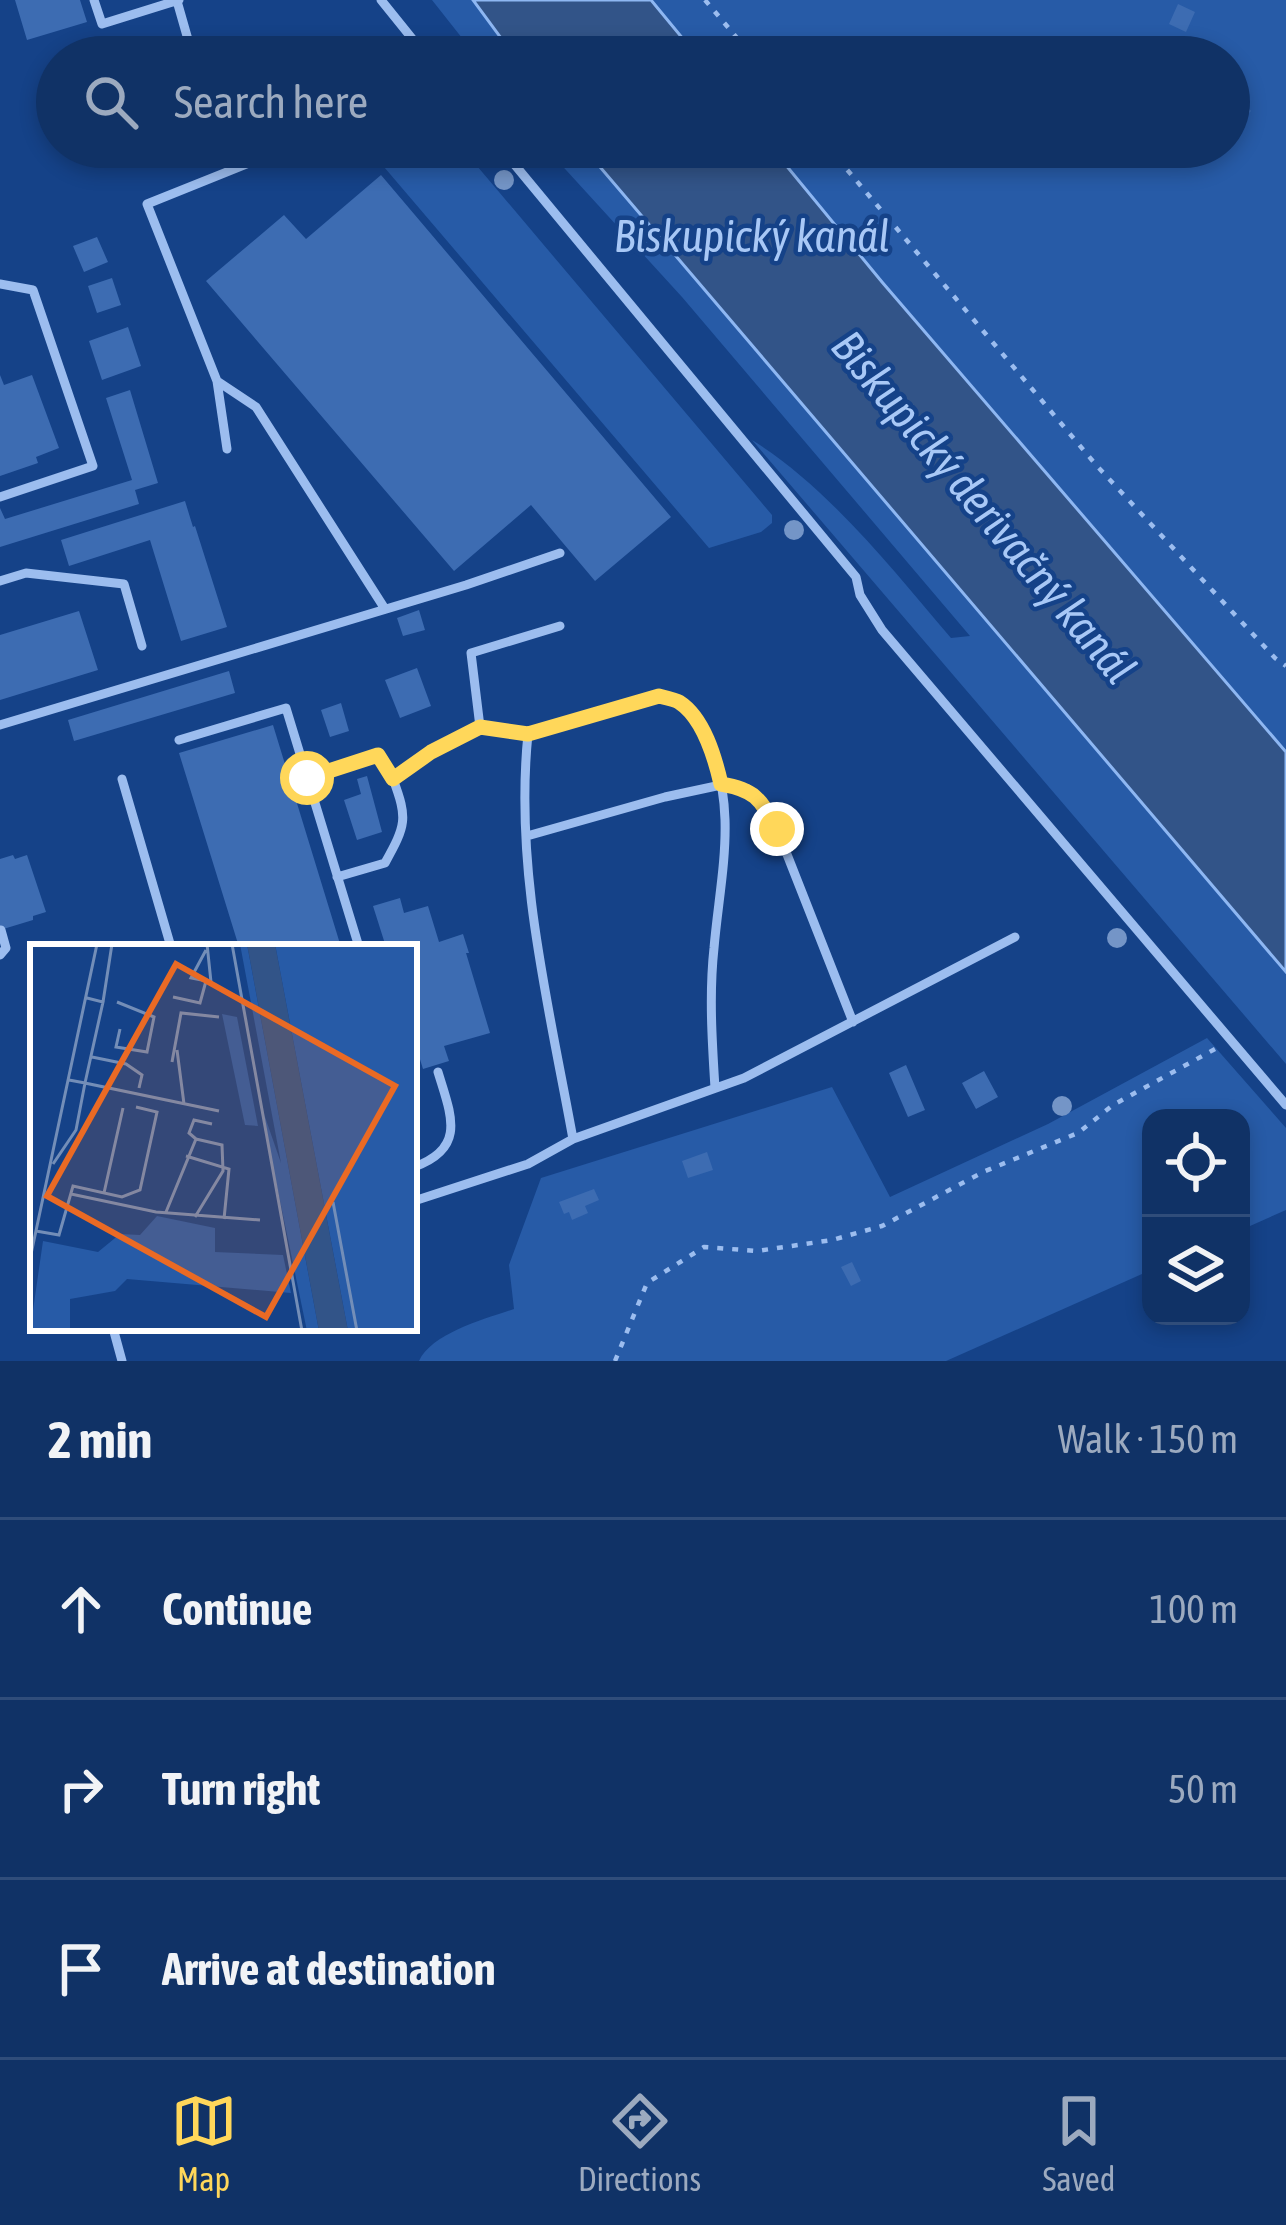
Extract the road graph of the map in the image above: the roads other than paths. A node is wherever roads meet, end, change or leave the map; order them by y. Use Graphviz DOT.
graph roads {
  1 [pos="94,0"];
  2 [pos="178,0"];
  3 [pos="381,0"];
  4 [pos="187,36"];
  5 [pos="410,36"];
  6 [pos="237,168"];
  7 [pos="517,168"];
  8 [pos="0,284"];
  9 [pos="218,381"];
  10 [pos="227,449"];
  11 [pos="0,497"];
  12 [pos="560,553"];
  13 [pos="0,581"];
  14 [pos="385,609"];
  15 [pos="560,626"];
  16 [pos="142,646"];
  17 [pos="0,725"];
  18 [pos="480,727"];
  19 [pos="528,734"];
  20 [pos="179,740"];
  21 [pos="307,778"];
  22 [pos="122,779"];
  23 [pos="393,779"];
  24 [pos="721,784"];
  25 [pos="526,836"];
  26 [pos="338,877"];
  27 [pos="2,930"];
  28 [pos="1015,937"];
  29 [pos="170,944"];
  30 [pos="358,944"];
  31 [pos="0,956"];
  32 [pos="853,1022"];
  33 [pos="438,1072"];
  34 [pos="715,1088"];
  35 [pos="1286,1105"];
  36 [pos="573,1139"];
  37 [pos="417,1166"];
  38 [pos="417,1200"];
  39 [pos="114,1331"];
  40 [pos="122,1361"];
  1 -- 2 [label="lane"];
  2 -- 4 [label="lane"];
  3 -- 5 [label="lane"];
  6 -- 9 [label="lane"];
  7 -- 35 [label="lane"];
  8 -- 11 [label="lane"];
  9 -- 10 [label="lane"];
  9 -- 14 [label="lane"];
  12 -- 14 [label="lane"];
  13 -- 16 [label="lane"];
  14 -- 17 [label="lane"];
  15 -- 18 [label="lane"];
  18 -- 19 [label="lane"];
  18 -- 23 [label="lane"];
  19 -- 24 [label="lane"];
  19 -- 25 [label="lane"];
  20 -- 21 [label="lane"];
  21 -- 23 [label="lane"];
  21 -- 26 [label="lane"];
  22 -- 29 [label="lane"];
  23 -- 26 [label="lane"];
  24 -- 25 [label="lane"];
  24 -- 32 [label="lane"];
  24 -- 34 [label="lane"];
  25 -- 36 [label="lane"];
  26 -- 30 [label="lane"];
  27 -- 31 [label="lane"];
  28 -- 32 [label="lane"];
  32 -- 34 [label="lane"];
  33 -- 37 [label="lane"];
  34 -- 36 [label="lane"];
  36 -- 38 [label="lane"];
  39 -- 40 [label="lane"];
}
